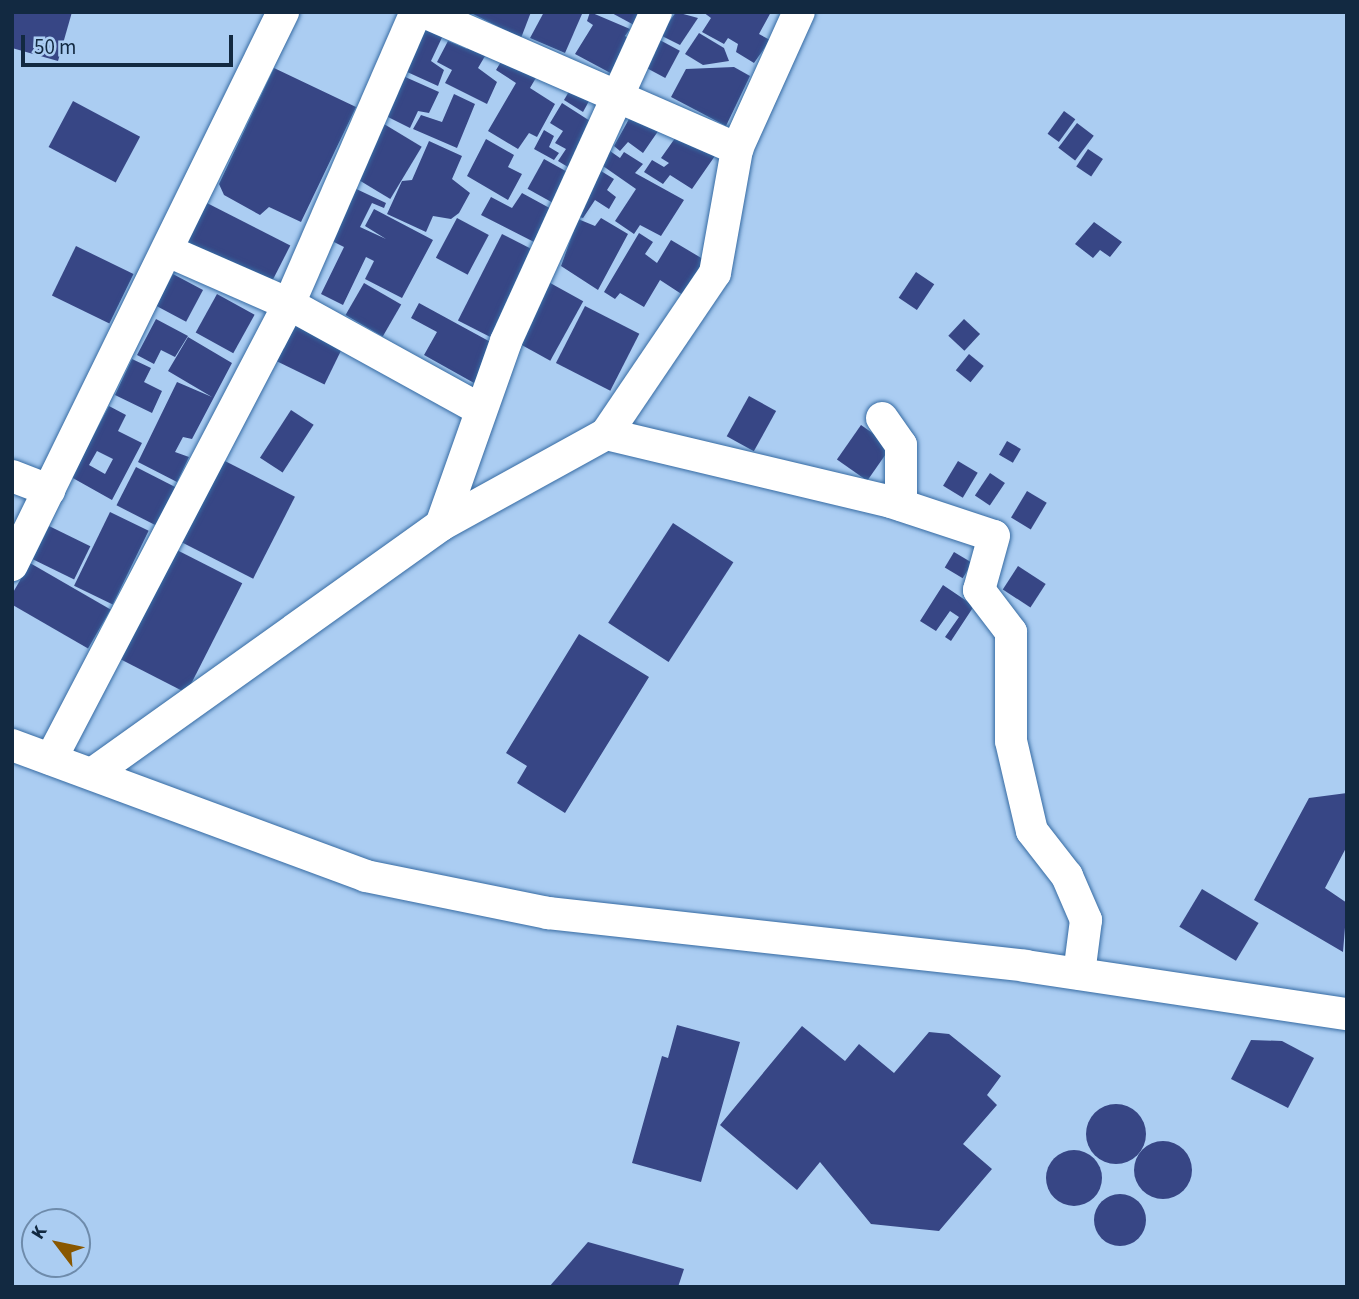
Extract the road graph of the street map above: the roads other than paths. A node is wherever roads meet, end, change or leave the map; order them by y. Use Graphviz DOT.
graph roads {
  1 [pos="282,12"];
  2 [pos="416,12"];
  3 [pos="424,12"];
  4 [pos="656,12"];
  5 [pos="799,12"];
  6 [pos="620,97"];
  7 [pos="737,149"];
  8 [pos="168,251"];
  9 [pos="289,304"];
  10 [pos="481,410"];
  11 [pos="882,418"];
  12 [pos="606,434"];
  13 [pos="12,476"];
  14 [pos="49,490"];
  15 [pos="901,505"];
  16 [pos="441,525"];
  17 [pos="12,565"];
  18 [pos="12,745"];
  19 [pos="51,759"];
  20 [pos="92,774"];
  21 [pos="1079,974"];
  22 [pos="1347,1014"];
  1 -- 8 [label="street"];
  2 -- 9 [label="street"];
  3 -- 6 [label="street"];
  4 -- 6 [label="street"];
  5 -- 7 [label="street"];
  6 -- 7 [label="street"];
  6 -- 10 [label="street"];
  7 -- 12 [label="street"];
  8 -- 9 [label="street"];
  8 -- 14 [label="street"];
  9 -- 10 [label="street"];
  9 -- 19 [label="street"];
  10 -- 16 [label="street"];
  11 -- 15 [label="street"];
  12 -- 15 [label="street"];
  12 -- 16 [label="street"];
  13 -- 14 [label="street"];
  14 -- 17 [label="street"];
  15 -- 21 [label="street"];
  16 -- 20 [label="street"];
  18 -- 19 [label="street"];
  19 -- 20 [label="street"];
  20 -- 21 [label="street"];
  21 -- 22 [label="street"];
}
